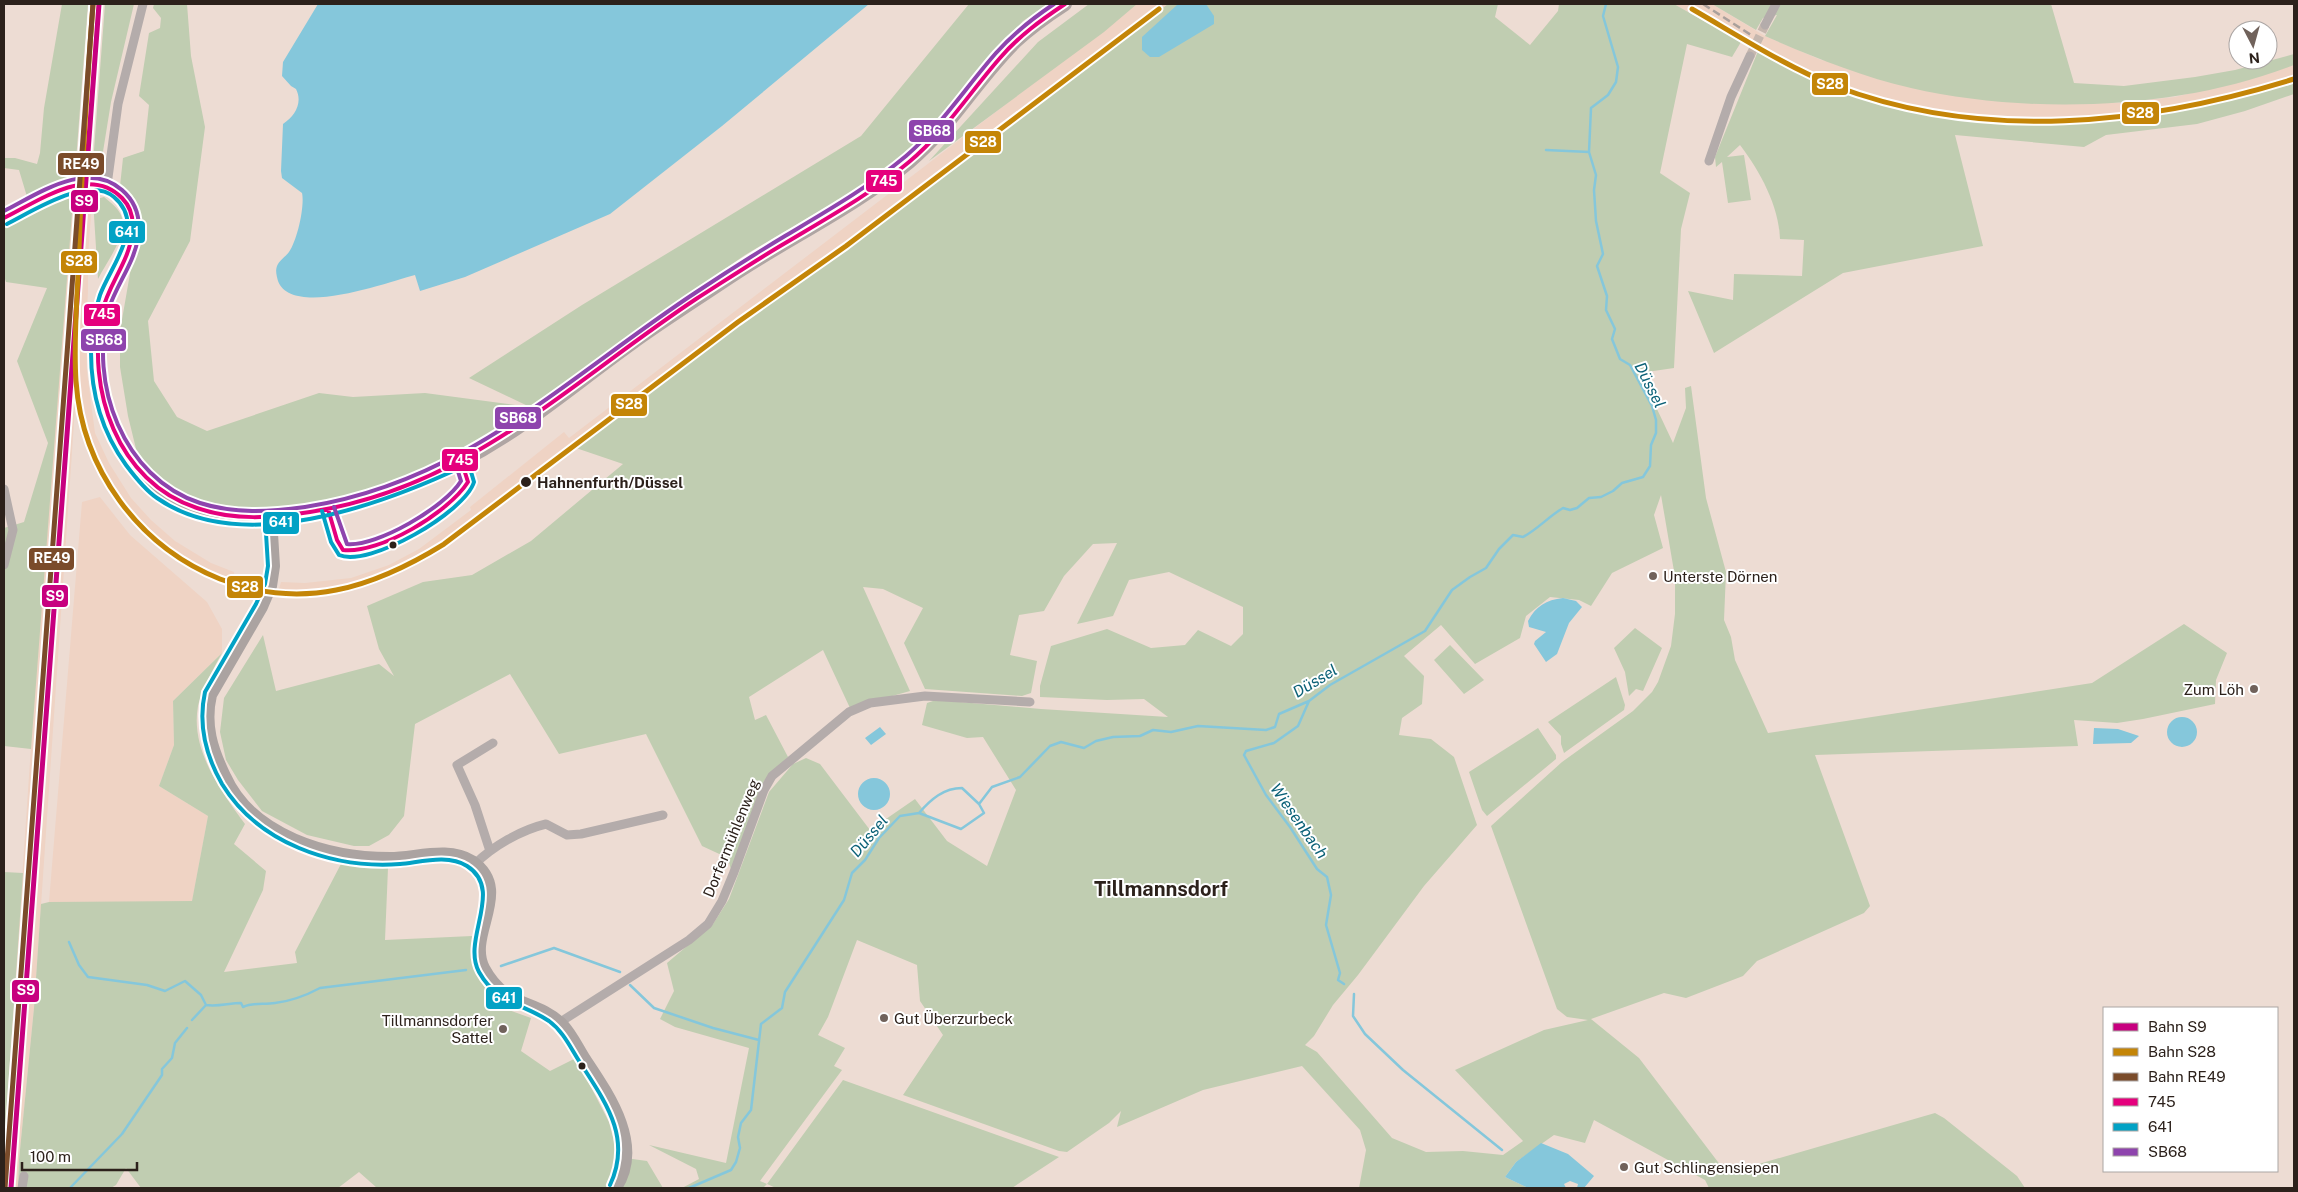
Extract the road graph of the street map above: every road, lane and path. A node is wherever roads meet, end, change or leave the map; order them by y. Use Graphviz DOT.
graph roads {
  1 [pos="143,4"];
  2 [pos="1065,4"];
  3 [pos="1776,4"];
  4 [pos="1765,25"];
  5 [pos="1750,56"];
  6 [pos="1709,161"];
  7 [pos="107,185"];
  8 [pos="4,218"];
  9 [pos="4,489"];
  10 [pos="271,517"];
  11 [pos="7,519"];
  12 [pos="4,565"];
  13 [pos="1030,702"];
  14 [pos="493,744"];
  15 [pos="663,815"];
  16 [pos="490,851"];
  17 [pos="475,864"];
  18 [pos="562,1025"];
  19 [pos="24,1176"];
  20 [pos="22,1188"];
  21 [pos="616,1188"];
  1 -- 7 [label="street"];
  2 -- 10 [label="main road"];
  3 -- 4 [label="street"];
  5 -- 6 [label="street"];
  7 -- 8 [label="main road"];
  7 -- 10 [label="main road"];
  9 -- 11 [label="street"];
  10 -- 17 [label="main road"];
  11 -- 12 [label="street"];
  13 -- 18 [label="street, Dorfermühlenweg"];
  14 -- 16 [label="street"];
  15 -- 16 [label="street"];
  16 -- 17 [label="street"];
  17 -- 18 [label="main road"];
  18 -- 21 [label="main road"];
  19 -- 20 [label="street"];
}
